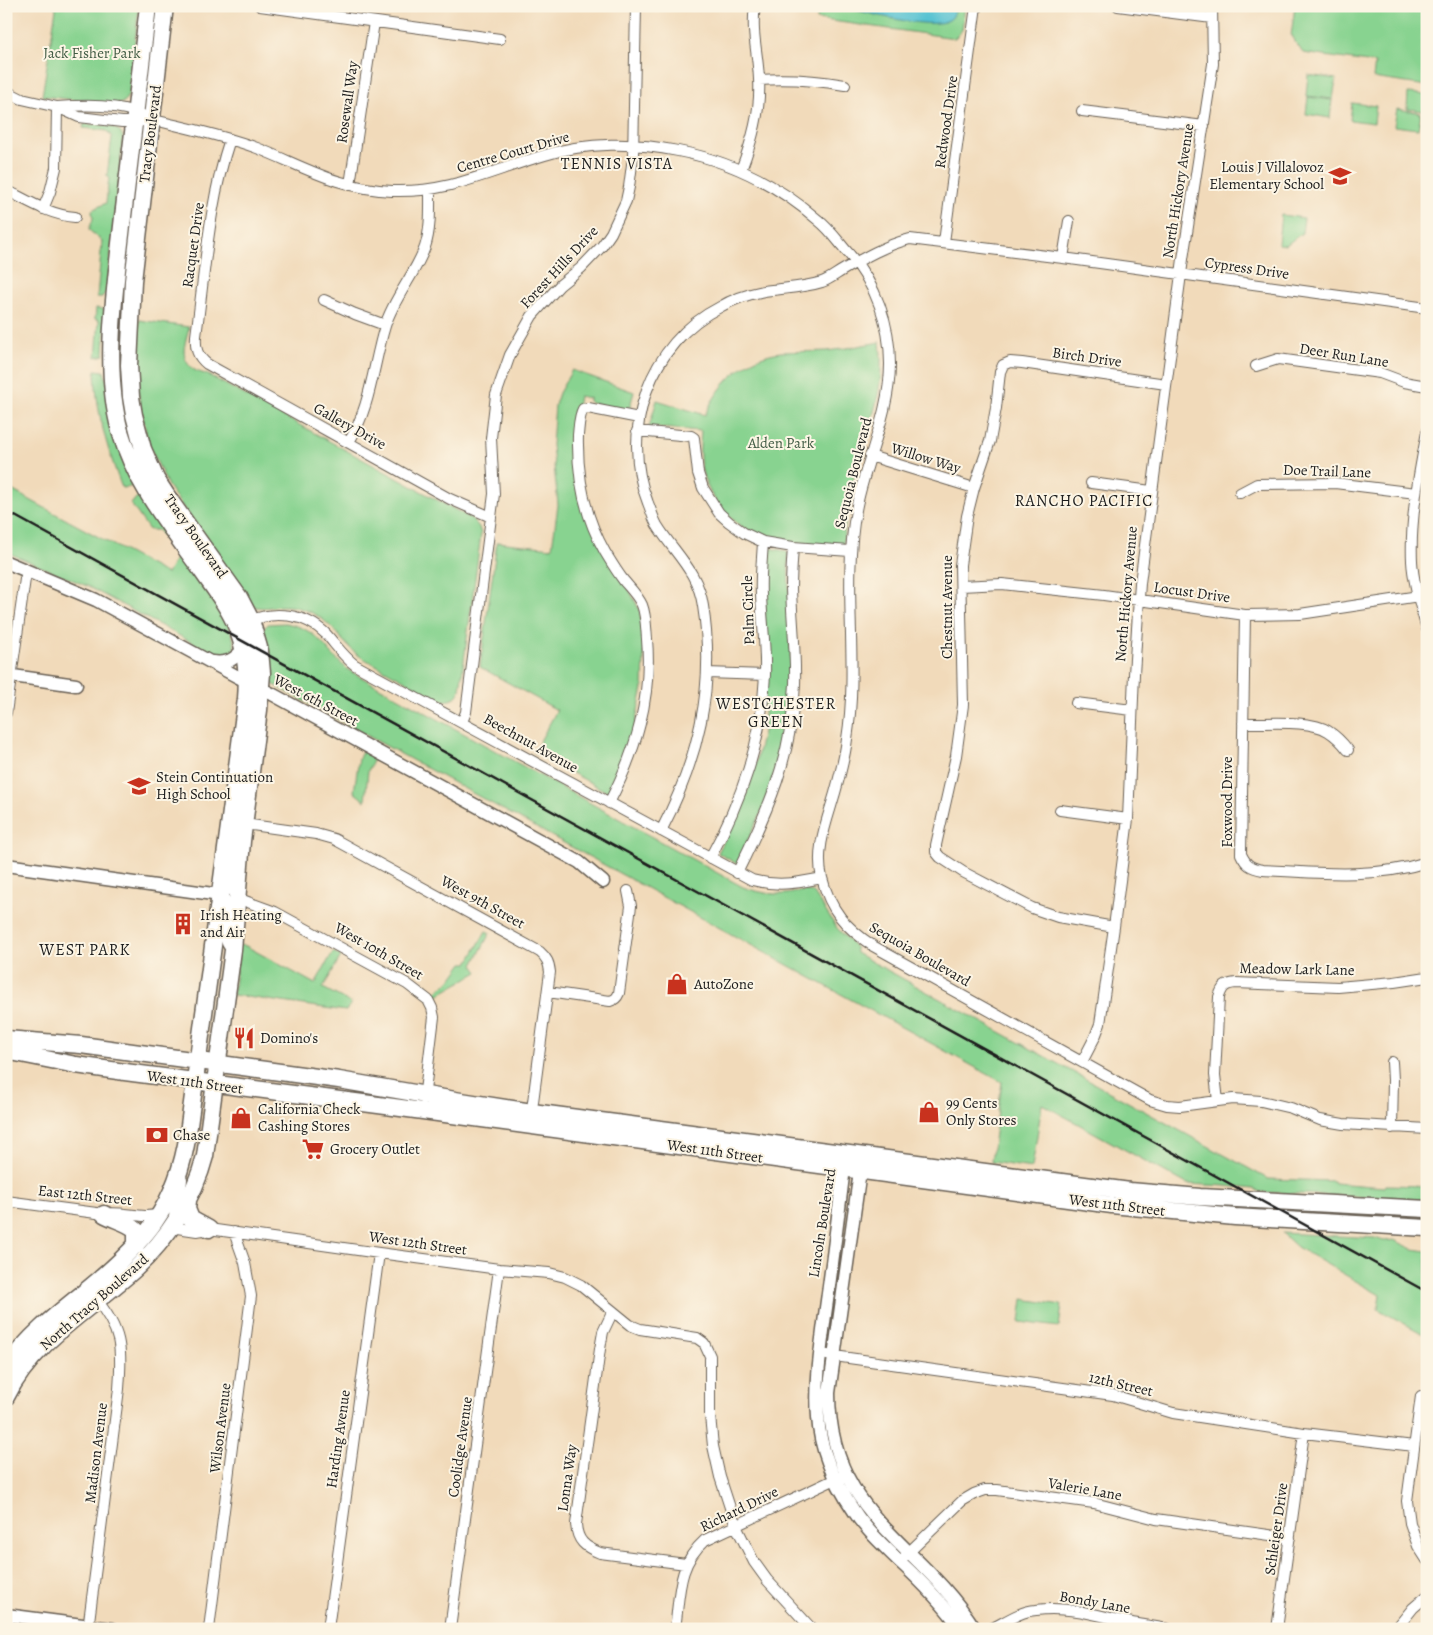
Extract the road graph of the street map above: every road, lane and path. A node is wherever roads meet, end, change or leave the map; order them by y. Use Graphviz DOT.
graph roads {
  1 [pos="148,6"];
  2 [pos="165,6"];
  3 [pos="260,6"];
  4 [pos="636,6"];
  5 [pos="755,6"];
  6 [pos="976,6"];
  7 [pos="1118,6"];
  8 [pos="1212,6"];
  9 [pos="1212,18"];
  10 [pos="374,22"];
  11 [pos="500,39"];
  12 [pos="759,80"];
  13 [pos="845,85"];
  14 [pos="6,91"];
  15 [pos="57,107"];
  16 [pos="1082,111"];
  17 [pos="135,117"];
  18 [pos="152,120"];
  19 [pos="1204,126"];
  20 [pos="230,139"];
  21 [pos="633,146"];
  22 [pos="741,170"];
  23 [pos="350,185"];
  24 [pos="6,190"];
  25 [pos="430,190"];
  26 [pos="43,209"];
  27 [pos="75,217"];
  28 [pos="1069,221"];
  29 [pos="944,242"];
  30 [pos="1063,258"];
  31 [pos="857,263"];
  32 [pos="1181,274"];
  33 [pos="324,300"];
  34 [pos="1427,308"];
  35 [pos="386,325"];
  36 [pos="198,356"];
  37 [pos="1003,365"];
  38 [pos="1256,366"];
  39 [pos="1166,384"];
  40 [pos="1427,386"];
  41 [pos="639,418"];
  42 [pos="637,431"];
  43 [pos="1427,432"];
  44 [pos="349,442"];
  45 [pos="870,456"];
  46 [pos="1091,483"];
  47 [pos="974,488"];
  48 [pos="1151,491"];
  49 [pos="1240,493"];
  50 [pos="1416,493"];
  51 [pos="492,517"];
  52 [pos="763,542"];
  53 [pos="793,547"];
  54 [pos="850,552"];
  55 [pos="6,562"];
  56 [pos="28,571"];
  57 [pos="961,586"];
  58 [pos="1419,596"];
  59 [pos="1140,600"];
  60 [pos="1245,615"];
  61 [pos="244,624"];
  62 [pos="1427,629"];
  63 [pos="244,648"];
  64 [pos="208,662"];
  65 [pos="707,673"];
  66 [pos="9,675"];
  67 [pos="765,675"];
  68 [pos="76,685"];
  69 [pos="254,685"];
  70 [pos="1076,703"];
  71 [pos="1132,710"];
  72 [pos="6,713"];
  73 [pos="462,722"];
  74 [pos="1243,723"];
  75 [pos="1348,750"];
  76 [pos="238,767"];
  77 [pos="609,803"];
  78 [pos="1060,810"];
  79 [pos="1128,819"];
  80 [pos="244,824"];
  81 [pos="661,831"];
  82 [pos="227,846"];
  83 [pos="710,858"];
  84 [pos="1427,862"];
  85 [pos="6,865"];
  86 [pos="737,873"];
  87 [pos="822,878"];
  88 [pos="603,882"];
  89 [pos="628,891"];
  90 [pos="220,895"];
  91 [pos="237,898"];
  92 [pos="1114,927"];
  93 [pos="233,950"];
  94 [pos="1427,977"];
  95 [pos="548,992"];
  96 [pos="6,1039"];
  97 [pos="6,1051"];
  98 [pos="198,1061"];
  99 [pos="1082,1062"];
  100 [pos="1392,1062"];
  101 [pos="218,1064"];
  102 [pos="195,1082"];
  103 [pos="215,1084"];
  104 [pos="1218,1100"];
  105 [pos="423,1103"];
  106 [pos="531,1119"];
  107 [pos="1392,1128"];
  108 [pos="1427,1130"];
  109 [pos="857,1154"];
  110 [pos="852,1170"];
  111 [pos="6,1201"];
  112 [pos="188,1201"];
  113 [pos="1427,1209"];
  114 [pos="104,1214"];
  115 [pos="164,1223"];
  116 [pos="1427,1228"];
  117 [pos="209,1229"];
  118 [pos="234,1232"];
  119 [pos="136,1246"];
  120 [pos="379,1253"];
  121 [pos="499,1269"];
  122 [pos="93,1294"];
  123 [pos="613,1311"];
  124 [pos="820,1354"];
  125 [pos="834,1356"];
  126 [pos="6,1368"];
  127 [pos="1421,1396"];
  128 [pos="6,1398"];
  129 [pos="1304,1433"];
  130 [pos="1414,1446"];
  131 [pos="840,1477"];
  132 [pos="736,1526"];
  133 [pos="1290,1538"];
  134 [pos="904,1557"];
  135 [pos="1427,1560"];
  136 [pos="686,1564"];
  137 [pos="1427,1596"];
  138 [pos="6,1615"];
  139 [pos="89,1627"];
  140 [pos="114,1629"];
  141 [pos="209,1629"];
  142 [pos="328,1629"];
  143 [pos="450,1629"];
  144 [pos="675,1629"];
  145 [pos="812,1629"];
  146 [pos="961,1629"];
  147 [pos="975,1629"];
  148 [pos="990,1629"];
  149 [pos="1168,1629"];
  150 [pos="1277,1629"];
  151 [pos="1396,1629"];
  1 -- 17 [label="main road, Tracy Boulevard"];
  2 -- 18 [label="main road, Tracy Boulevard"];
  3 -- 10 [label="street"];
  4 -- 21 [label="street, Forest Hills Drive"];
  5 -- 12 [label="street"];
  6 -- 29 [label="street, Redwood Drive"];
  7 -- 9 [label="street"];
  8 -- 9 [label="street, North Hickory Avenue"];
  9 -- 19 [label="street, North Hickory Avenue"];
  10 -- 11 [label="street"];
  10 -- 23 [label="street, Rosewall Way"];
  12 -- 13 [label="street"];
  12 -- 22 [label="street"];
  14 -- 15 [label="street, Centre Court Drive"];
  15 -- 17 [label="street, Centre Court Drive"];
  15 -- 26 [label="street"];
  16 -- 19 [label="street"];
  17 -- 18 [label="street, Centre Court Drive"];
  17 -- 61 [label="main road, Tracy Boulevard"];
  18 -- 20 [label="street, Centre Court Drive"];
  18 -- 61 [label="main road, Tracy Boulevard"];
  19 -- 32 [label="street, North Hickory Avenue"];
  20 -- 23 [label="street, Centre Court Drive"];
  20 -- 36 [label="street, Racquet Drive"];
  21 -- 22 [label="street, Centre Court Drive"];
  21 -- 25 [label="street, Centre Court Drive"];
  21 -- 51 [label="street, Forest Hills Drive"];
  22 -- 31 [label="street, Centre Court Drive"];
  23 -- 25 [label="street, Centre Court Drive"];
  24 -- 26 [label="street"];
  25 -- 35 [label="street"];
  26 -- 27 [label="street"];
  28 -- 30 [label="street"];
  29 -- 30 [label="street, Cypress Drive"];
  29 -- 31 [label="street, Cypress Drive"];
  30 -- 32 [label="street, Cypress Drive"];
  31 -- 41 [label="street"];
  31 -- 45 [label="street, Sequoia Boulevard"];
  32 -- 34 [label="street, Cypress Drive"];
  32 -- 39 [label="street, North Hickory Avenue"];
  33 -- 35 [label="street"];
  35 -- 44 [label="street"];
  36 -- 44 [label="street, Gallery Drive"];
  37 -- 39 [label="street, Birch Drive"];
  37 -- 47 [label="street, Chestnut Avenue"];
  38 -- 40 [label="street, Deer Run Lane"];
  39 -- 48 [label="street, North Hickory Avenue"];
  41 -- 42 [label="street"];
  41 -- 77 [label="street"];
  42 -- 52 [label="street"];
  42 -- 65 [label="street"];
  43 -- 50 [label="street"];
  44 -- 51 [label="street, Gallery Drive"];
  45 -- 47 [label="street, Willow Way"];
  45 -- 54 [label="street, Sequoia Boulevard"];
  46 -- 48 [label="street"];
  47 -- 57 [label="street, Chestnut Avenue"];
  48 -- 59 [label="street, North Hickory Avenue"];
  49 -- 50 [label="street, Doe Trail Lane"];
  50 -- 58 [label="street"];
  51 -- 73 [label="street, Forest Hills Drive"];
  52 -- 53 [label="street"];
  52 -- 67 [label="street, Palm Circle"];
  53 -- 54 [label="street"];
  53 -- 86 [label="street"];
  54 -- 87 [label="street, Sequoia Boulevard"];
  55 -- 56 [label="street, West 6th Street"];
  56 -- 64 [label="street, West 6th Street"];
  56 -- 66 [label="street"];
  57 -- 59 [label="street, Locust Drive"];
  57 -- 92 [label="street, Chestnut Avenue"];
  58 -- 60 [label="street, Locust Drive"];
  58 -- 62 [label="street"];
  59 -- 60 [label="street, Locust Drive"];
  59 -- 71 [label="street, North Hickory Avenue"];
  60 -- 74 [label="street, Foxwood Drive"];
  61 -- 63 [label="main road, Tracy Boulevard"];
  61 -- 69 [label="main road, Tracy Boulevard"];
  61 -- 73 [label="street, Beechnut Avenue"];
  63 -- 64 [label="street"];
  63 -- 69 [label="main road, Tracy Boulevard"];
  64 -- 69 [label="street, West 6th Street"];
  65 -- 67 [label="street"];
  65 -- 81 [label="street"];
  66 -- 68 [label="street"];
  66 -- 72 [label="street"];
  67 -- 83 [label="street, Palm Circle"];
  69 -- 76 [label="main road, Tracy Boulevard"];
  69 -- 80 [label="main road, Tracy Boulevard"];
  69 -- 88 [label="street, West 6th Street"];
  70 -- 71 [label="street"];
  71 -- 79 [label="street, North Hickory Avenue"];
  73 -- 77 [label="street, Beechnut Avenue"];
  74 -- 75 [label="street"];
  74 -- 84 [label="street, Foxwood Drive"];
  76 -- 80 [label="street"];
  76 -- 82 [label="main road, Tracy Boulevard"];
  77 -- 81 [label="street, Beechnut Avenue"];
  78 -- 79 [label="street"];
  79 -- 92 [label="street, North Hickory Avenue"];
  80 -- 91 [label="main road, Tracy Boulevard"];
  80 -- 95 [label="street, West 9th Street"];
  81 -- 83 [label="street, Beechnut Avenue"];
  82 -- 90 [label="main road, Tracy Boulevard"];
  82 -- 91 [label="street"];
  83 -- 86 [label="street, Beechnut Avenue"];
  85 -- 90 [label="street"];
  86 -- 87 [label="street, Beechnut Avenue"];
  87 -- 99 [label="street, Sequoia Boulevard"];
  89 -- 95 [label="street"];
  90 -- 93 [label="street"];
  90 -- 98 [label="main road, Tracy Boulevard"];
  91 -- 93 [label="main road, Tracy Boulevard"];
  91 -- 105 [label="street, West 10th Street"];
  92 -- 99 [label="street, North Hickory Avenue"];
  93 -- 101 [label="main road, Tracy Boulevard"];
  94 -- 104 [label="street, Meadow Lark Lane"];
  95 -- 106 [label="street, West 9th Street"];
  96 -- 98 [label="main road, West 11th Street"];
  97 -- 102 [label="main road, West 11th Street"];
  98 -- 101 [label="main road, West 11th Street"];
  98 -- 102 [label="main road, North Tracy Boulevard"];
  99 -- 104 [label="street, Sequoia Boulevard"];
  100 -- 107 [label="street"];
  101 -- 103 [label="main road, North Tracy Boulevard"];
  101 -- 105 [label="main road, West 11th Street"];
  102 -- 103 [label="main road, West 11th Street"];
  102 -- 115 [label="main road, North Tracy Boulevard"];
  103 -- 105 [label="main road, West 11th Street"];
  103 -- 112 [label="main road, North Tracy Boulevard"];
  104 -- 107 [label="street, Sequoia Boulevard"];
  105 -- 106 [label="main road, West 11th Street"];
  106 -- 109 [label="main road, West 11th Street"];
  106 -- 110 [label="main road, West 11th Street"];
  107 -- 108 [label="street, Sequoia Boulevard"];
  109 -- 110 [label="street, Lincoln Boulevard"];
  109 -- 113 [label="main road, West 11th Street"];
  110 -- 116 [label="main road, West 11th Street"];
  110 -- 124 [label="street, Lincoln Boulevard"];
  110 -- 125 [label="street, Lincoln Boulevard"];
  111 -- 114 [label="street, East 12th Street"];
  112 -- 115 [label="main road, North Tracy Boulevard"];
  112 -- 117 [label="main road"];
  114 -- 115 [label="street, East 12th Street"];
  114 -- 119 [label="main road"];
  115 -- 117 [label="street, East 12th Street"];
  115 -- 119 [label="main road, North Tracy Boulevard"];
  115 -- 122 [label="main road, North Tracy Boulevard"];
  117 -- 118 [label="street, West 12th Street"];
  118 -- 120 [label="street, West 12th Street"];
  118 -- 141 [label="street, Wilson Avenue"];
  119 -- 122 [label="main road, North Tracy Boulevard"];
  120 -- 121 [label="street, West 12th Street"];
  120 -- 142 [label="street, Harding Avenue"];
  121 -- 123 [label="street, West 12th Street"];
  121 -- 143 [label="street, Coolidge Avenue"];
  122 -- 126 [label="main road, North Tracy Boulevard"];
  122 -- 128 [label="main road, North Tracy Boulevard"];
  122 -- 139 [label="street, Madison Avenue"];
  123 -- 132 [label="street"];
  123 -- 136 [label="street, Lonna Way"];
  124 -- 125 [label="street, 12th Street"];
  124 -- 131 [label="street, Lincoln Boulevard"];
  125 -- 129 [label="street, 12th Street"];
  125 -- 131 [label="street, Lincoln Boulevard"];
  127 -- 130 [label="street"];
  129 -- 130 [label="street, 12th Street"];
  129 -- 133 [label="street, Schleiger Drive"];
  130 -- 135 [label="street"];
  131 -- 132 [label="street, Richard Drive"];
  131 -- 134 [label="street, Lincoln Boulevard"];
  132 -- 136 [label="street, Richard Drive"];
  132 -- 145 [label="street"];
  133 -- 134 [label="street, Valerie Lane"];
  133 -- 150 [label="street, Schleiger Drive"];
  134 -- 146 [label="street, Lincoln Boulevard"];
  134 -- 147 [label="street, Lincoln Boulevard"];
  136 -- 144 [label="street, Richard Drive"];
  137 -- 151 [label="street"];
  138 -- 139 [label="street"];
  139 -- 140 [label="street"];
  148 -- 149 [label="street, Bondy Lane"];
}
